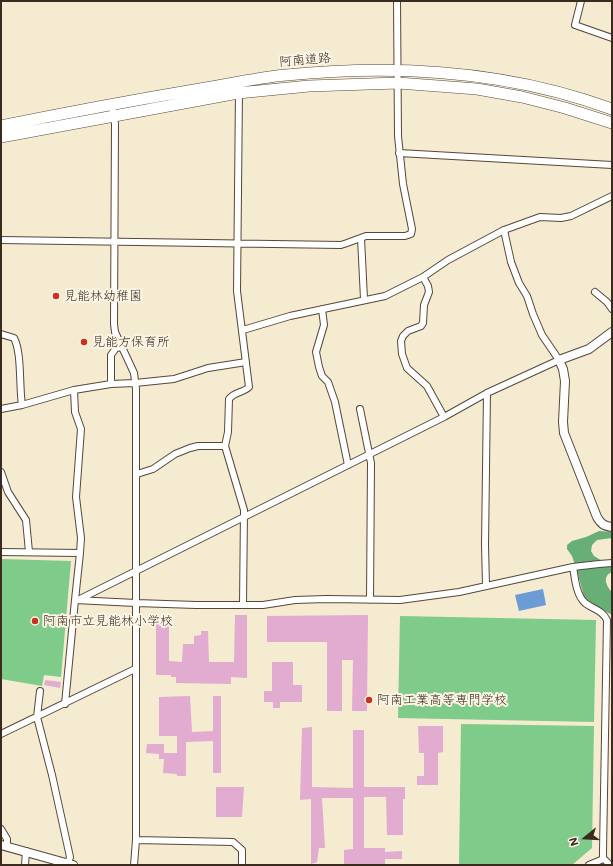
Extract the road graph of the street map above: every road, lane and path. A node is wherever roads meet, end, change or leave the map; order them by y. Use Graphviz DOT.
graph roads {
  1 [pos="397,1"];
  2 [pos="581,1"];
  3 [pos="612,38"];
  4 [pos="398,70"];
  5 [pos="398,83"];
  6 [pos="239,87"];
  7 [pos="112,104"];
  8 [pos="612,109"];
  9 [pos="114,115"];
  10 [pos="612,123"];
  11 [pos="1,126"];
  12 [pos="1,137"];
  13 [pos="399,153"];
  14 [pos="612,166"];
  15 [pos="612,196"];
  16 [pos="504,230"];
  17 [pos="361,238"];
  18 [pos="1,240"];
  19 [pos="115,242"];
  20 [pos="237,244"];
  21 [pos="423,277"];
  22 [pos="595,292"];
  23 [pos="364,300"];
  24 [pos="322,309"];
  25 [pos="612,309"];
  26 [pos="243,330"];
  27 [pos="612,332"];
  28 [pos="1,334"];
  29 [pos="122,347"];
  30 [pos="559,360"];
  31 [pos="246,362"];
  32 [pos="135,383"];
  33 [pos="111,384"];
  34 [pos="74,390"];
  35 [pos="487,394"];
  36 [pos="22,405"];
  37 [pos="1,409"];
  38 [pos="360,409"];
  39 [pos="444,417"];
  40 [pos="225,446"];
  41 [pos="370,454"];
  42 [pos="348,465"];
  43 [pos="1,472"];
  44 [pos="137,474"];
  45 [pos="244,517"];
  46 [pos="612,528"];
  47 [pos="1,552"];
  48 [pos="29,552"];
  49 [pos="80,553"];
  50 [pos="612,563"];
  51 [pos="573,567"];
  52 [pos="136,570"];
  53 [pos="486,586"];
  54 [pos="77,600"];
  55 [pos="370,600"];
  56 [pos="136,603"];
  57 [pos="243,605"];
  58 [pos="135,669"];
  59 [pos="40,691"];
  60 [pos="66,704"];
  61 [pos="37,717"];
  62 [pos="1,734"];
  63 [pos="1,829"];
  64 [pos="136,840"];
  65 [pos="4,846"];
  66 [pos="26,852"];
  67 [pos="609,863"];
  68 [pos="71,864"];
  69 [pos="26,865"];
  70 [pos="134,865"];
  71 [pos="242,865"];
  72 [pos="589,865"];
  1 -- 4 [label="street"];
  2 -- 3 [label="street"];
  4 -- 5 [label="street"];
  4 -- 6 [label="highway, 阿南道路"];
  4 -- 8 [label="highway, 阿南道路"];
  5 -- 6 [label="highway, 阿南道路"];
  5 -- 10 [label="highway, 阿南道路"];
  5 -- 13 [label="street"];
  6 -- 7 [label="highway, 阿南道路"];
  6 -- 9 [label="highway, 阿南道路"];
  6 -- 20 [label="street"];
  7 -- 9 [label="street"];
  7 -- 11 [label="highway, 阿南道路"];
  9 -- 12 [label="highway, 阿南道路"];
  9 -- 19 [label="street"];
  13 -- 14 [label="street"];
  13 -- 17 [label="street"];
  15 -- 16 [label="street"];
  16 -- 21 [label="street"];
  16 -- 30 [label="street"];
  17 -- 20 [label="street"];
  17 -- 23 [label="street"];
  18 -- 19 [label="street"];
  19 -- 20 [label="street"];
  19 -- 29 [label="street"];
  20 -- 26 [label="street"];
  21 -- 23 [label="street"];
  21 -- 39 [label="street"];
  22 -- 25 [label="street"];
  23 -- 24 [label="street"];
  24 -- 26 [label="street"];
  24 -- 42 [label="street"];
  26 -- 31 [label="street"];
  27 -- 30 [label="main road"];
  28 -- 36 [label="street"];
  29 -- 32 [label="street"];
  29 -- 33 [label="street"];
  30 -- 35 [label="street"];
  30 -- 46 [label="main road"];
  31 -- 32 [label="street"];
  31 -- 40 [label="street"];
  32 -- 33 [label="street"];
  32 -- 44 [label="street"];
  33 -- 34 [label="street"];
  34 -- 36 [label="street"];
  34 -- 49 [label="street"];
  35 -- 39 [label="street"];
  35 -- 53 [label="street"];
  36 -- 37 [label="street"];
  38 -- 41 [label="street"];
  39 -- 41 [label="street"];
  40 -- 44 [label="street"];
  40 -- 45 [label="street"];
  41 -- 42 [label="street"];
  41 -- 55 [label="street"];
  42 -- 45 [label="street"];
  43 -- 48 [label="street"];
  44 -- 52 [label="street"];
  45 -- 52 [label="street"];
  45 -- 57 [label="street"];
  47 -- 48 [label="street"];
  48 -- 49 [label="street"];
  49 -- 54 [label="street"];
  50 -- 51 [label="street"];
  51 -- 53 [label="street"];
  51 -- 67 [label="street"];
  52 -- 54 [label="street"];
  52 -- 56 [label="street"];
  53 -- 55 [label="street"];
  54 -- 56 [label="street"];
  54 -- 60 [label="street"];
  55 -- 57 [label="street"];
  56 -- 57 [label="street"];
  56 -- 58 [label="street"];
  58 -- 60 [label="street"];
  58 -- 64 [label="street"];
  59 -- 61 [label="street"];
  60 -- 61 [label="street"];
  61 -- 62 [label="street"];
  61 -- 68 [label="street"];
  63 -- 65 [label="street"];
  64 -- 70 [label="street"];
  64 -- 71 [label="street"];
  65 -- 66 [label="main road"];
  66 -- 68 [label="main road"];
  66 -- 69 [label="street"];
  67 -- 72 [label="street"];
}
